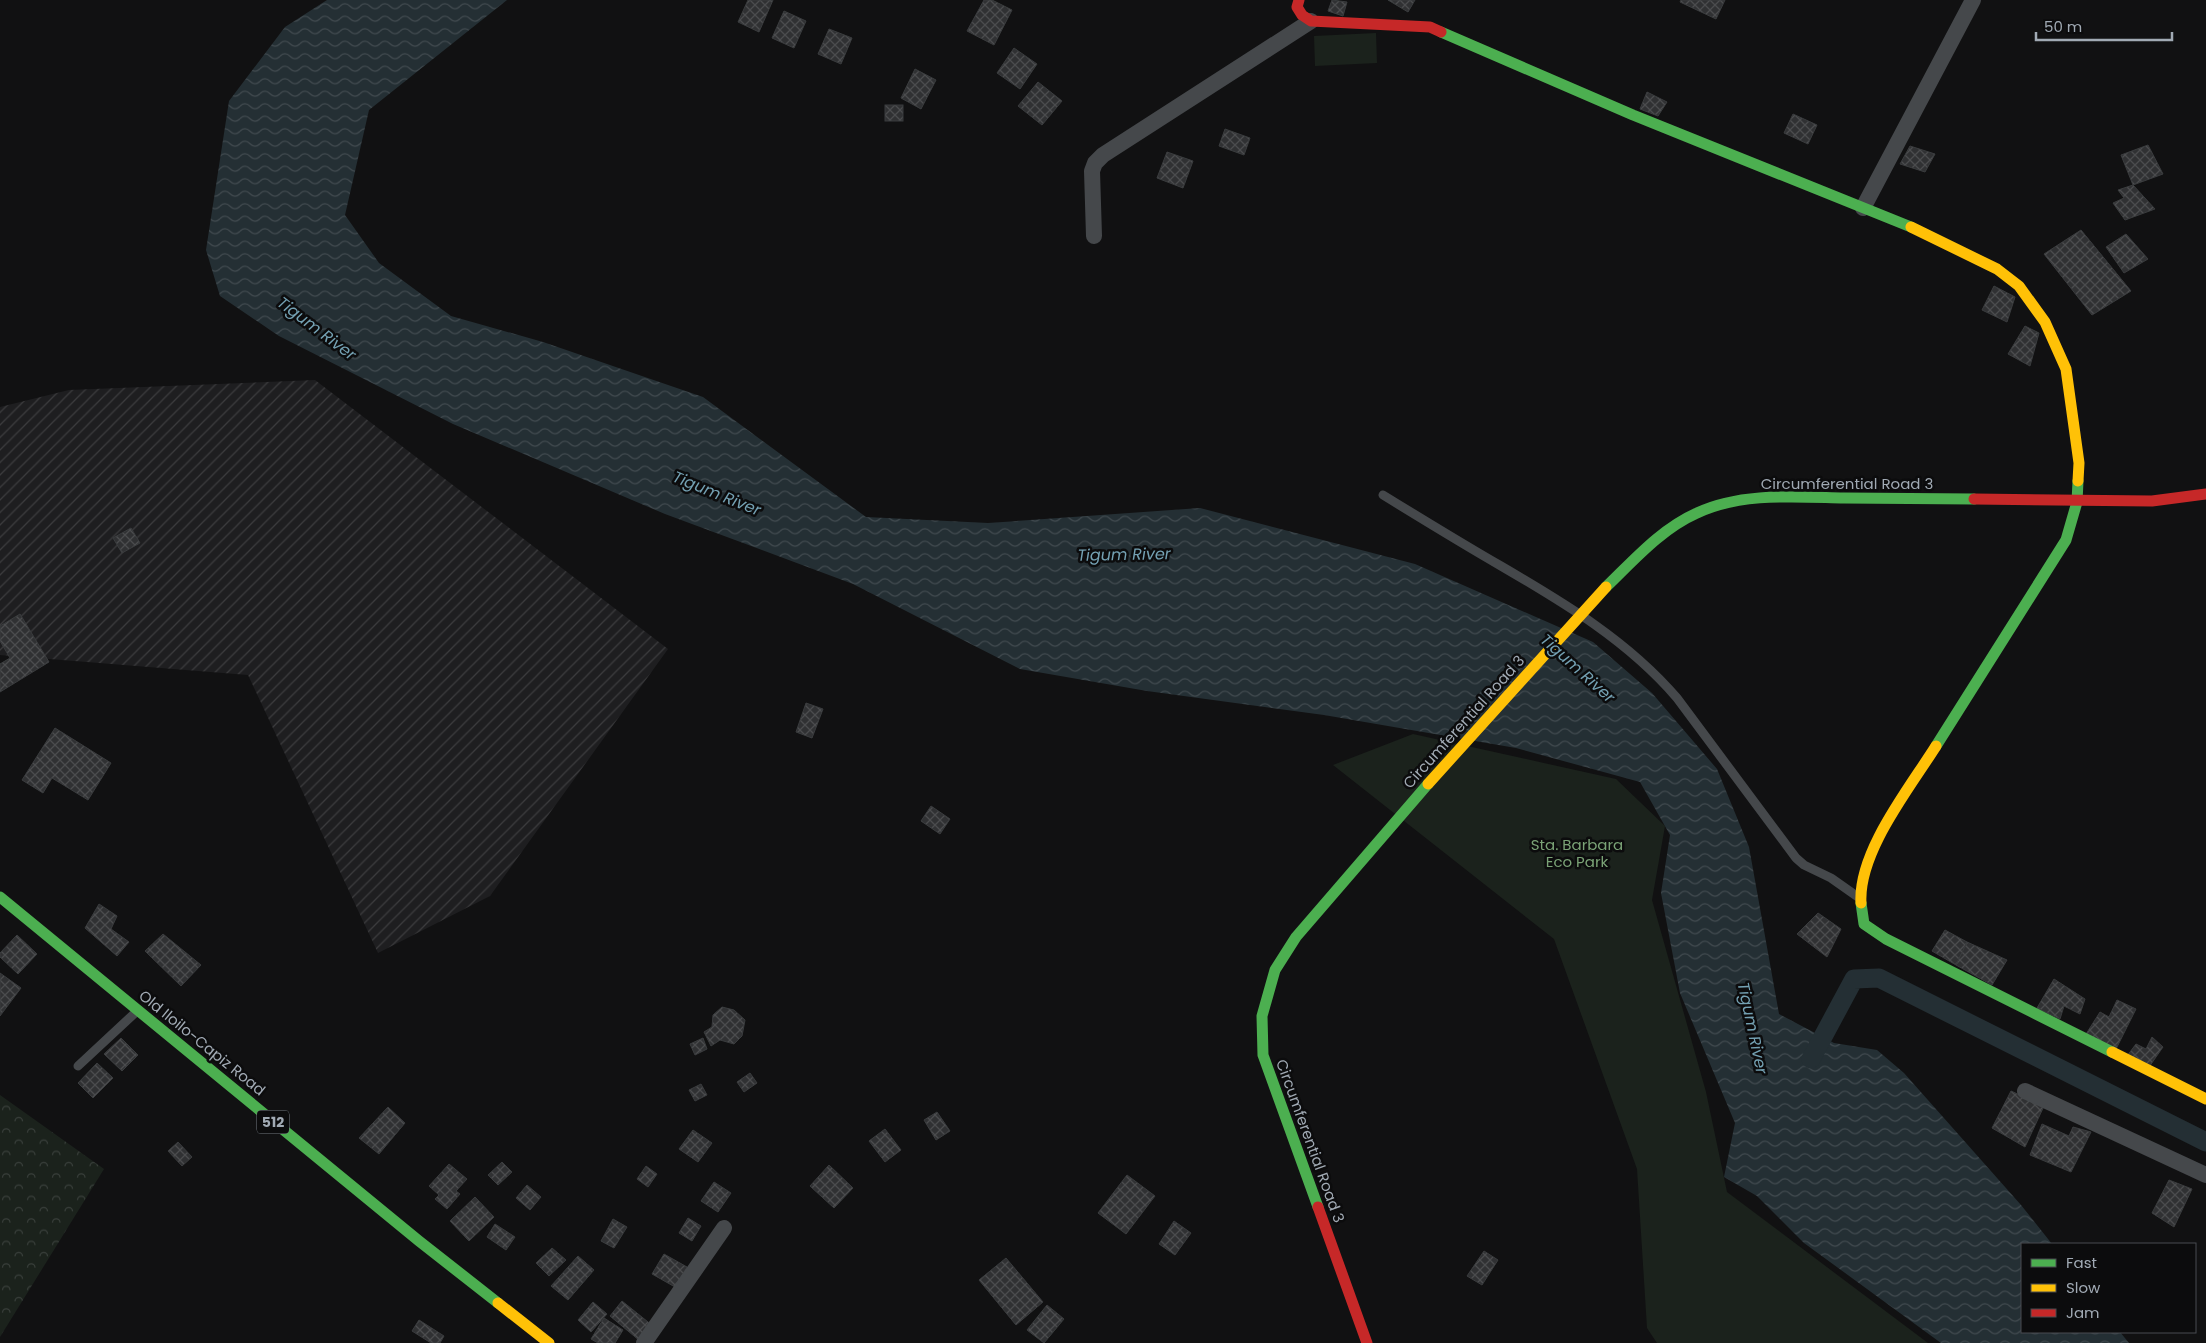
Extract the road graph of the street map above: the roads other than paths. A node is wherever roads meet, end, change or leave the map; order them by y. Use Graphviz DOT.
graph roads {
  1 [pos="1298,0"];
  2 [pos="1973,0"];
  3 [pos="1311,21"];
  4 [pos="1863,208"];
  5 [pos="1094,236"];
  6 [pos="2206,494"];
  7 [pos="1383,495"];
  8 [pos="2077,500"];
  9 [pos="0,897"];
  10 [pos="1859,898"];
  11 [pos="138,1010"];
  12 [pos="78,1066"];
  13 [pos="2025,1091"];
  14 [pos="2206,1099"];
  15 [pos="2206,1176"];
  16 [pos="724,1228"];
  17 [pos="550,1343"];
  18 [pos="644,1343"];
  19 [pos="1367,1343"];
  1 -- 3 [label="main road"];
  2 -- 4 [label="street"];
  3 -- 4 [label="main road"];
  3 -- 5 [label="street"];
  4 -- 8 [label="main road"];
  6 -- 8 [label="main road, Circumferential Road 3"];
  7 -- 10 [label="lane"];
  8 -- 10 [label="main road"];
  8 -- 19 [label="main road, Circumferential Road 3, bridge"];
  9 -- 11 [label="main road, Old Iloilo-Capiz Road / 512"];
  10 -- 14 [label="main road"];
  11 -- 12 [label="lane"];
  11 -- 17 [label="main road, Old Iloilo-Capiz Road / 512"];
  13 -- 15 [label="street"];
  16 -- 18 [label="street"];
}
